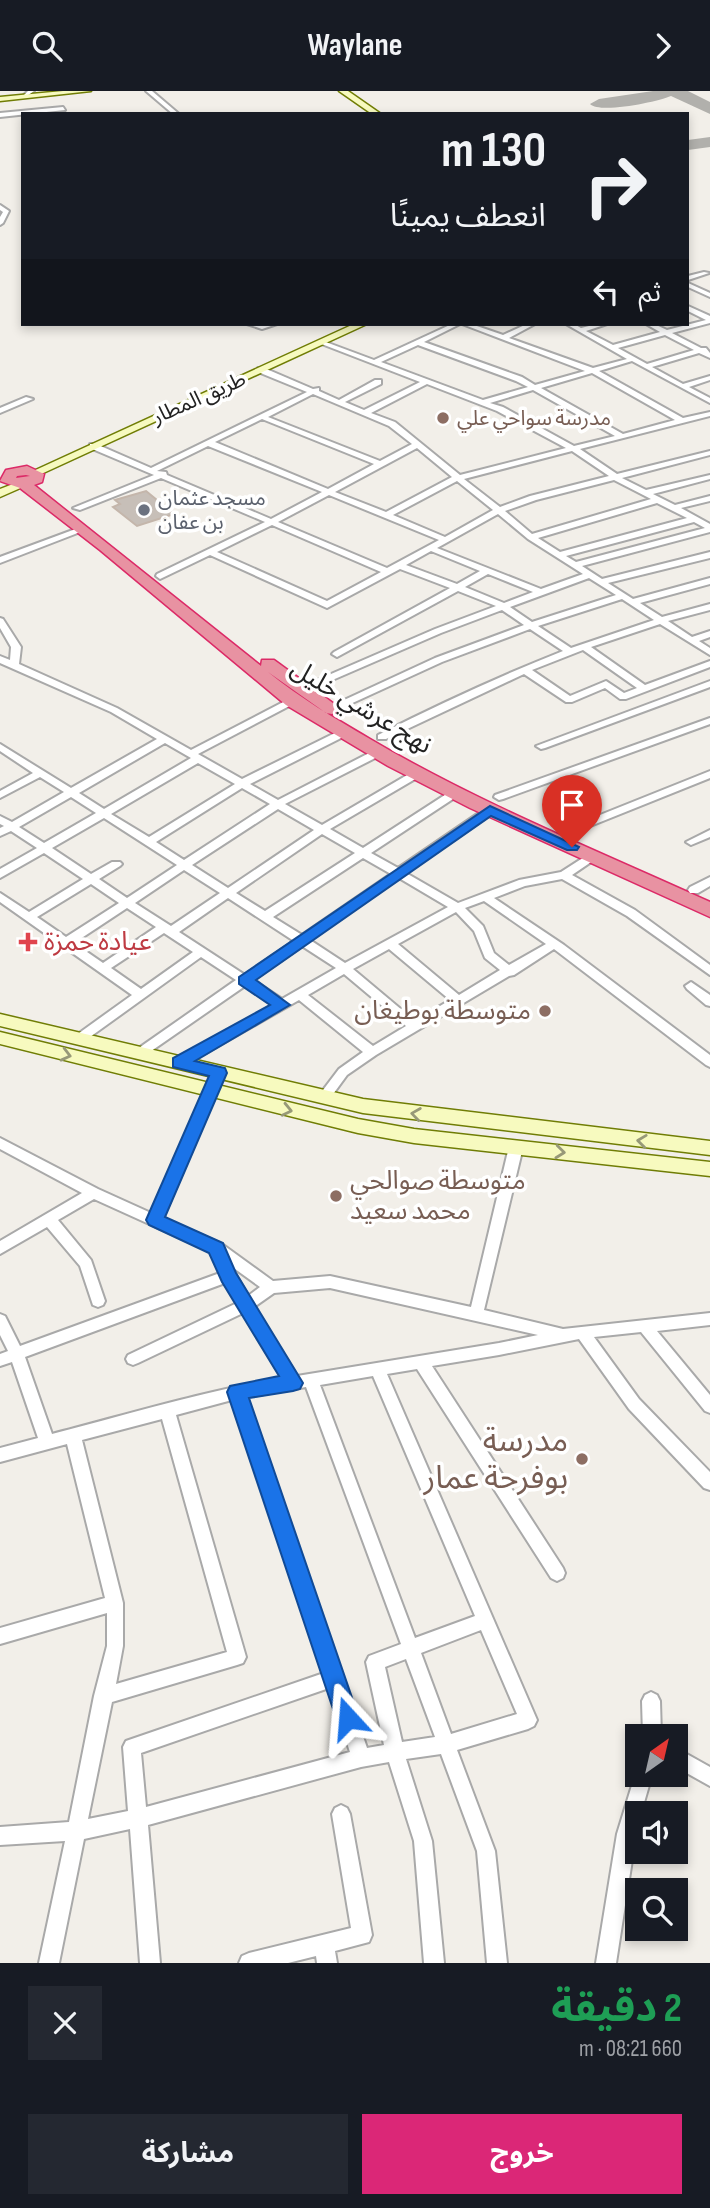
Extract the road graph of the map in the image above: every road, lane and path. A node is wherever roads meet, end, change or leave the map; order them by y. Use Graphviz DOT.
graph roads {
  1 [pos="64,91"];
  2 [pos="87,91"];
  3 [pos="149,91"];
  4 [pos="28,94"];
  5 [pos="341,95"];
  6 [pos="0,98"];
  7 [pos="63,109"];
  8 [pos="39,112"];
  9 [pos="175,112"];
  10 [pos="359,112"];
  11 [pos="373,112"];
  12 [pos="21,114"];
  13 [pos="3,116"];
  14 [pos="2,210"];
  15 [pos="0,223"];
  16 [pos="706,273"];
  17 [pos="689,278"];
  18 [pos="689,285"];
  19 [pos="710,295"];
  20 [pos="699,298"];
  21 [pos="689,309"];
  22 [pos="710,320"];
  23 [pos="345,326"];
  24 [pos="357,326"];
  25 [pos="453,326"];
  26 [pos="472,326"];
  27 [pos="528,326"];
  28 [pos="573,326"];
  29 [pos="596,326"];
  30 [pos="653,326"];
  31 [pos="581,330"];
  32 [pos="666,333"];
  33 [pos="505,337"];
  34 [pos="318,341"];
  35 [pos="418,342"];
  36 [pos="613,347"];
  37 [pos="710,348"];
  38 [pos="700,351"];
  39 [pos="710,356"];
  40 [pos="634,359"];
  41 [pos="375,362"];
  42 [pos="646,366"];
  43 [pos="261,370"];
  44 [pos="593,371"];
  45 [pos="710,378"];
  46 [pos="378,382"];
  47 [pos="425,382"];
  48 [pos="683,386"];
  49 [pos="536,387"];
  50 [pos="316,390"];
  51 [pos="29,399"];
  52 [pos="710,401"];
  53 [pos="340,402"];
  54 [pos="484,402"];
  55 [pos="0,411"];
  56 [pos="366,412"];
  57 [pos="710,414"];
  58 [pos="262,417"];
  59 [pos="682,421"];
  60 [pos="623,437"];
  61 [pos="209,443"];
  62 [pos="89,444"];
  63 [pos="418,444"];
  64 [pos="574,449"];
  65 [pos="710,453"];
  66 [pos="0,457"];
  67 [pos="380,464"];
  68 [pos="152,470"];
  69 [pos="163,474"];
  70 [pos="710,477"];
  71 [pos="16,478"];
  72 [pos="457,478"];
  73 [pos="617,478"];
  74 [pos="327,492"];
  75 [pos="645,493"];
  76 [pos="710,498"];
  77 [pos="657,500"];
  78 [pos="77,508"];
  79 [pos="673,508"];
  80 [pos="498,511"];
  81 [pos="385,516"];
  82 [pos="694,519"];
  83 [pos="272,522"];
  84 [pos="708,525"];
  85 [pos="84,529"];
  86 [pos="531,537"];
  87 [pos="446,540"];
  88 [pos="430,548"];
  89 [pos="211,552"];
  90 [pos="558,555"];
  91 [pos="710,555"];
  92 [pos="0,560"];
  93 [pos="398,565"];
  94 [pos="574,565"];
  95 [pos="386,571"];
  96 [pos="487,571"];
  97 [pos="588,575"];
  98 [pos="160,576"];
  99 [pos="710,581"];
  100 [pos="601,582"];
  101 [pos="458,587"];
  102 [pos="540,592"];
  103 [pos="627,599"];
  104 [pos="503,606"];
  105 [pos="710,607"];
  106 [pos="660,619"];
  107 [pos="0,621"];
  108 [pos="529,626"];
  109 [pos="710,634"];
  110 [pos="691,640"];
  111 [pos="584,646"];
  112 [pos="569,651"];
  113 [pos="710,652"];
  114 [pos="337,654"];
  115 [pos="0,659"];
  116 [pos="710,664"];
  117 [pos="14,665"];
  118 [pos="524,669"];
  119 [pos="710,684"];
  120 [pos="644,689"];
  121 [pos="298,695"];
  122 [pos="332,709"];
  123 [pos="710,721"];
  124 [pos="345,732"];
  125 [pos="165,739"];
  126 [pos="380,744"];
  127 [pos="541,746"];
  128 [pos="2,750"];
  129 [pos="195,756"];
  130 [pos="41,773"];
  131 [pos="418,773"];
  132 [pos="710,773"];
  133 [pos="243,783"];
  134 [pos="72,793"];
  135 [pos="455,793"];
  136 [pos="0,795"];
  137 [pos="279,803"];
  138 [pos="494,804"];
  139 [pos="105,814"];
  140 [pos="0,820"];
  141 [pos="324,828"];
  142 [pos="6,830"];
  143 [pos="569,831"];
  144 [pos="710,833"];
  145 [pos="149,842"];
  146 [pos="691,842"];
  147 [pos="44,849"];
  148 [pos="364,851"];
  149 [pos="593,856"];
  150 [pos="116,864"];
  151 [pos="185,865"];
  152 [pos="400,873"];
  153 [pos="0,874"];
  154 [pos="564,875"];
  155 [pos="90,879"];
  156 [pos="705,890"];
  157 [pos="230,894"];
  158 [pos="484,896"];
  159 [pos="0,897"];
  160 [pos="127,903"];
  161 [pos="457,907"];
  162 [pos="710,910"];
  163 [pos="266,916"];
  164 [pos="29,917"];
  165 [pos="167,929"];
  166 [pos="303,940"];
  167 [pos="66,943"];
  168 [pos="390,943"];
  169 [pos="554,944"];
  170 [pos="201,952"];
  171 [pos="103,968"];
  172 [pos="345,968"];
  173 [pos="710,971"];
  174 [pos="510,972"];
  175 [pos="245,980"];
  176 [pos="691,986"];
  177 [pos="141,995"];
  178 [pos="300,995"];
  179 [pos="458,1000"];
  180 [pos="710,1002"];
  181 [pos="282,1005"];
  182 [pos="0,1020"];
  183 [pos="412,1025"];
  184 [pos="0,1038"];
  185 [pos="79,1039"];
  186 [pos="372,1052"];
  187 [pos="140,1053"];
  188 [pos="710,1062"];
  189 [pos="179,1063"];
  190 [pos="219,1073"];
  191 [pos="209,1091"];
  192 [pos="323,1098"];
  193 [pos="0,1143"];
  194 [pos="516,1147"];
  195 [pos="710,1148"];
  196 [pos="710,1168"];
  197 [pos="93,1192"];
  198 [pos="50,1219"];
  199 [pos="155,1220"];
  200 [pos="0,1248"];
  201 [pos="216,1248"];
  202 [pos="228,1276"];
  203 [pos="271,1287"];
  204 [pos="97,1301"];
  205 [pos="246,1305"];
  206 [pos="476,1315"];
  207 [pos="710,1319"];
  208 [pos="0,1321"];
  209 [pos="645,1327"];
  210 [pos="582,1332"];
  211 [pos="565,1335"];
  212 [pos="17,1354"];
  213 [pos="133,1359"];
  214 [pos="0,1360"];
  215 [pos="421,1362"];
  216 [pos="377,1369"];
  217 [pos="312,1380"];
  218 [pos="293,1383"];
  219 [pos="237,1392"];
  220 [pos="710,1406"];
  221 [pos="167,1409"];
  222 [pos="73,1436"];
  223 [pos="47,1443"];
  224 [pos="0,1455"];
  225 [pos="710,1483"];
  226 [pos="557,1573"];
  227 [pos="115,1603"];
  228 [pos="485,1620"];
  229 [pos="0,1636"];
  230 [pos="411,1650"];
  231 [pos="334,1678"];
  232 [pos="103,1696"];
  233 [pos="651,1700"];
  234 [pos="652,1724"];
  235 [pos="446,1744"];
  236 [pos="395,1753"];
  237 [pos="361,1758"];
  238 [pos="688,1764"];
  239 [pos="710,1777"];
  240 [pos="640,1787"];
  241 [pos="341,1814"];
  242 [pos="135,1819"];
  243 [pos="75,1831"];
  244 [pos="0,1836"];
  245 [pos="325,1954"];
  246 [pos="49,1963"];
  247 [pos="150,1963"];
  248 [pos="249,1963"];
  249 [pos="434,1963"];
  250 [pos="497,1963"];
  251 [pos="606,1963"];
  1 -- 4 [label="main road"];
  2 -- 4 [label="main road"];
  3 -- 9 [label="street"];
  4 -- 6 [label="main road"];
  5 -- 10 [label="main road"];
  5 -- 11 [label="main road"];
  7 -- 8 [label="street"];
  12 -- 13 [label="street"];
  14 -- 15 [label="street"];
  16 -- 17 [label="street"];
  18 -- 19 [label="street"];
  19 -- 20 [label="street"];
  21 -- 22 [label="street"];
  22 -- 32 [label="street"];
  23 -- 34 [label="main road, طريق المطار"];
  24 -- 34 [label="main road, طريق المطار"];
  25 -- 35 [label="street"];
  26 -- 33 [label="street"];
  27 -- 33 [label="street"];
  28 -- 31 [label="street"];
  29 -- 31 [label="street"];
  30 -- 32 [label="street"];
  31 -- 36 [label="street"];
  32 -- 36 [label="street"];
  32 -- 38 [label="street"];
  33 -- 44 [label="street"];
  34 -- 41 [label="street"];
  34 -- 43 [label="main road, طريق المطار"];
  34 -- 62 [label="main road, طريق المطار"];
  35 -- 41 [label="street"];
  35 -- 49 [label="street"];
  36 -- 40 [label="street"];
  37 -- 38 [label="street"];
  38 -- 39 [label="street"];
  38 -- 42 [label="street"];
  40 -- 42 [label="street"];
  40 -- 44 [label="street"];
  41 -- 47 [label="street"];
  42 -- 48 [label="street"];
  43 -- 50 [label="street"];
  43 -- 62 [label="main road, طريق المطار"];
  44 -- 49 [label="street"];
  44 -- 59 [label="street"];
  45 -- 48 [label="street"];
  46 -- 53 [label="street"];
  47 -- 54 [label="street"];
  47 -- 56 [label="street"];
  48 -- 52 [label="street"];
  49 -- 54 [label="street"];
  49 -- 60 [label="street"];
  50 -- 53 [label="street"];
  50 -- 58 [label="street"];
  51 -- 55 [label="street"];
  53 -- 56 [label="street"];
  54 -- 64 [label="street"];
  56 -- 63 [label="street"];
  57 -- 59 [label="street"];
  58 -- 61 [label="street"];
  58 -- 67 [label="street"];
  59 -- 60 [label="street"];
  60 -- 64 [label="street"];
  61 -- 68 [label="street"];
  61 -- 74 [label="street"];
  62 -- 68 [label="street"];
  62 -- 71 [label="main road, طريق المطار"];
  63 -- 67 [label="street"];
  63 -- 72 [label="street"];
  64 -- 72 [label="street"];
  64 -- 73 [label="street"];
  65 -- 73 [label="street"];
  66 -- 71 [label="highway, نهج عرشي خليل"];
  67 -- 74 [label="street"];
  68 -- 69 [label="street"];
  69 -- 78 [label="street"];
  69 -- 83 [label="street"];
  70 -- 75 [label="street"];
  71 -- 78 [label="highway, نهج عرشي خليل"];
  71 -- 85 [label="highway, نهج عرشي خليل"];
  72 -- 80 [label="street"];
  72 -- 81 [label="street"];
  73 -- 75 [label="street"];
  73 -- 80 [label="street"];
  74 -- 81 [label="street"];
  74 -- 83 [label="street"];
  75 -- 77 [label="street"];
  76 -- 79 [label="street"];
  77 -- 79 [label="street"];
  77 -- 86 [label="street"];
  78 -- 98 [label="highway, نهج عرشي خليل"];
  79 -- 82 [label="street"];
  80 -- 86 [label="street"];
  80 -- 87 [label="street"];
  81 -- 87 [label="street"];
  82 -- 84 [label="street"];
  82 -- 90 [label="street"];
  83 -- 89 [label="street"];
  83 -- 95 [label="street"];
  84 -- 94 [label="street"];
  85 -- 92 [label="street"];
  85 -- 121 [label="highway, نهج عرشي خليل"];
  86 -- 90 [label="street"];
  87 -- 88 [label="street"];
  88 -- 93 [label="street"];
  88 -- 96 [label="street"];
  89 -- 95 [label="street"];
  89 -- 98 [label="street"];
  90 -- 94 [label="street"];
  91 -- 100 [label="street"];
  93 -- 95 [label="street"];
  93 -- 101 [label="street"];
  94 -- 97 [label="street"];
  96 -- 101 [label="street"];
  96 -- 102 [label="street"];
  97 -- 100 [label="street"];
  97 -- 102 [label="street"];
  98 -- 121 [label="highway, نهج عرشي خليل"];
  99 -- 103 [label="street"];
  100 -- 103 [label="street"];
  101 -- 104 [label="street"];
  101 -- 114 [label="street"];
  102 -- 104 [label="street"];
  103 -- 106 [label="street"];
  103 -- 108 [label="street"];
  104 -- 108 [label="street"];
  104 -- 121 [label="street"];
  105 -- 106 [label="street"];
  106 -- 110 [label="street"];
  106 -- 111 [label="street"];
  107 -- 117 [label="street"];
  108 -- 112 [label="street"];
  108 -- 122 [label="street"];
  109 -- 110 [label="street"];
  110 -- 113 [label="street"];
  111 -- 112 [label="street"];
  111 -- 120 [label="street"];
  112 -- 118 [label="street"];
  115 -- 117 [label="street"];
  116 -- 120 [label="street"];
  117 -- 125 [label="street"];
  118 -- 120 [label="street"];
  118 -- 126 [label="street"];
  119 -- 127 [label="street"];
  121 -- 122 [label="highway, نهج عرشي خليل"];
  121 -- 124 [label="highway, نهج عرشي خليل"];
  121 -- 129 [label="street"];
  122 -- 126 [label="highway, نهج عرشي خليل"];
  123 -- 138 [label="street"];
  124 -- 126 [label="highway, نهج عرشي خليل"];
  124 -- 133 [label="street"];
  125 -- 129 [label="street"];
  125 -- 134 [label="street"];
  126 -- 131 [label="highway, نهج عرشي خليل"];
  126 -- 137 [label="street"];
  126 -- 138 [label="highway, نهج عرشي خليل"];
  128 -- 130 [label="street"];
  129 -- 133 [label="street"];
  129 -- 139 [label="street"];
  130 -- 134 [label="street"];
  130 -- 136 [label="street"];
  131 -- 135 [label="highway, نهج عرشي خليل"];
  131 -- 141 [label="street"];
  132 -- 143 [label="street"];
  133 -- 137 [label="street"];
  133 -- 145 [label="street"];
  134 -- 139 [label="street"];
  134 -- 142 [label="street"];
  135 -- 138 [label="highway, نهج عرشي خليل"];
  135 -- 148 [label="street"];
  137 -- 141 [label="street"];
  137 -- 151 [label="street"];
  138 -- 143 [label="highway, نهج عرشي خليل"];
  138 -- 149 [label="highway, نهج عرشي خليل"];
  138 -- 152 [label="street"];
  139 -- 145 [label="street"];
  139 -- 147 [label="street"];
  140 -- 142 [label="street"];
  141 -- 148 [label="street"];
  141 -- 157 [label="street"];
  142 -- 147 [label="street"];
  143 -- 156 [label="highway, نهج عرشي خليل"];
  144 -- 146 [label="street"];
  145 -- 151 [label="street"];
  147 -- 153 [label="street"];
  147 -- 155 [label="street"];
  148 -- 152 [label="street"];
  148 -- 163 [label="street"];
  149 -- 154 [label="street"];
  149 -- 162 [label="highway, نهج عرشي خليل"];
  150 -- 155 [label="street"];
  151 -- 157 [label="street"];
  151 -- 160 [label="street"];
  152 -- 161 [label="street"];
  152 -- 166 [label="street"];
  154 -- 158 [label="street"];
  154 -- 173 [label="street"];
  155 -- 160 [label="street"];
  155 -- 164 [label="street"];
  157 -- 163 [label="street"];
  157 -- 165 [label="street"];
  158 -- 161 [label="street"];
  158 -- 169 [label="street"];
  159 -- 164 [label="street"];
  160 -- 165 [label="street"];
  160 -- 167 [label="street"];
  161 -- 168 [label="street"];
  161 -- 174 [label="street"];
  163 -- 166 [label="street"];
  164 -- 167 [label="street"];
  165 -- 170 [label="street"];
  165 -- 171 [label="street"];
  166 -- 172 [label="street"];
  166 -- 175 [label="street"];
  167 -- 171 [label="street"];
  168 -- 172 [label="street"];
  168 -- 179 [label="street"];
  169 -- 174 [label="street"];
  169 -- 188 [label="street"];
  170 -- 175 [label="street"];
  170 -- 177 [label="street"];
  171 -- 177 [label="street"];
  172 -- 178 [label="street"];
  172 -- 183 [label="street"];
  174 -- 179 [label="street"];
  175 -- 181 [label="street"];
  175 -- 187 [label="street"];
  176 -- 180 [label="street"];
  177 -- 185 [label="street"];
  178 -- 181 [label="street"];
  178 -- 186 [label="street"];
  179 -- 183 [label="street"];
  181 -- 189 [label="street"];
  182 -- 185 [label="main road"];
  183 -- 186 [label="street"];
  184 -- 191 [label="main road, one-way"];
  185 -- 187 [label="main road"];
  186 -- 192 [label="street"];
  187 -- 189 [label="main road"];
  189 -- 190 [label="main road"];
  190 -- 191 [label="street"];
  190 -- 192 [label="main road"];
  191 -- 194 [label="main road, one-way"];
  191 -- 199 [label="street"];
  195 -- 192 [label="main road, one-way"];
  193 -- 197 [label="street"];
  194 -- 196 [label="main road, one-way"];
  194 -- 206 [label="street"];
  197 -- 198 [label="street"];
  197 -- 199 [label="street"];
  198 -- 200 [label="street"];
  198 -- 204 [label="street"];
  199 -- 201 [label="street"];
  201 -- 202 [label="street"];
  201 -- 203 [label="street"];
  202 -- 205 [label="street"];
  202 -- 212 [label="street"];
  203 -- 205 [label="street"];
  203 -- 206 [label="street"];
  205 -- 213 [label="street"];
  205 -- 218 [label="street"];
  206 -- 211 [label="street"];
  207 -- 209 [label="street"];
  208 -- 212 [label="street"];
  209 -- 210 [label="street"];
  209 -- 220 [label="street"];
  210 -- 211 [label="street"];
  210 -- 225 [label="street"];
  211 -- 215 [label="street"];
  212 -- 214 [label="street"];
  212 -- 223 [label="street"];
  215 -- 216 [label="street"];
  215 -- 226 [label="street"];
  216 -- 217 [label="street"];
  216 -- 228 [label="street"];
  217 -- 218 [label="street"];
  217 -- 230 [label="street"];
  218 -- 219 [label="street"];
  219 -- 221 [label="street"];
  219 -- 231 [label="street"];
  221 -- 222 [label="street"];
  221 -- 232 [label="street"];
  222 -- 223 [label="street"];
  222 -- 227 [label="street"];
  223 -- 224 [label="street"];
  227 -- 229 [label="street"];
  227 -- 232 [label="street"];
  228 -- 230 [label="street"];
  228 -- 235 [label="street"];
  230 -- 235 [label="street"];
  230 -- 236 [label="street"];
  231 -- 237 [label="street"];
  231 -- 242 [label="street"];
  232 -- 243 [label="street"];
  233 -- 234 [label="street"];
  235 -- 236 [label="street"];
  235 -- 250 [label="street"];
  236 -- 237 [label="street"];
  236 -- 249 [label="street"];
  237 -- 242 [label="street"];
  238 -- 239 [label="street"];
  240 -- 251 [label="street"];
  241 -- 245 [label="street"];
  242 -- 243 [label="street"];
  242 -- 247 [label="street"];
  243 -- 244 [label="street"];
  243 -- 246 [label="street"];
  245 -- 248 [label="street"];
}
